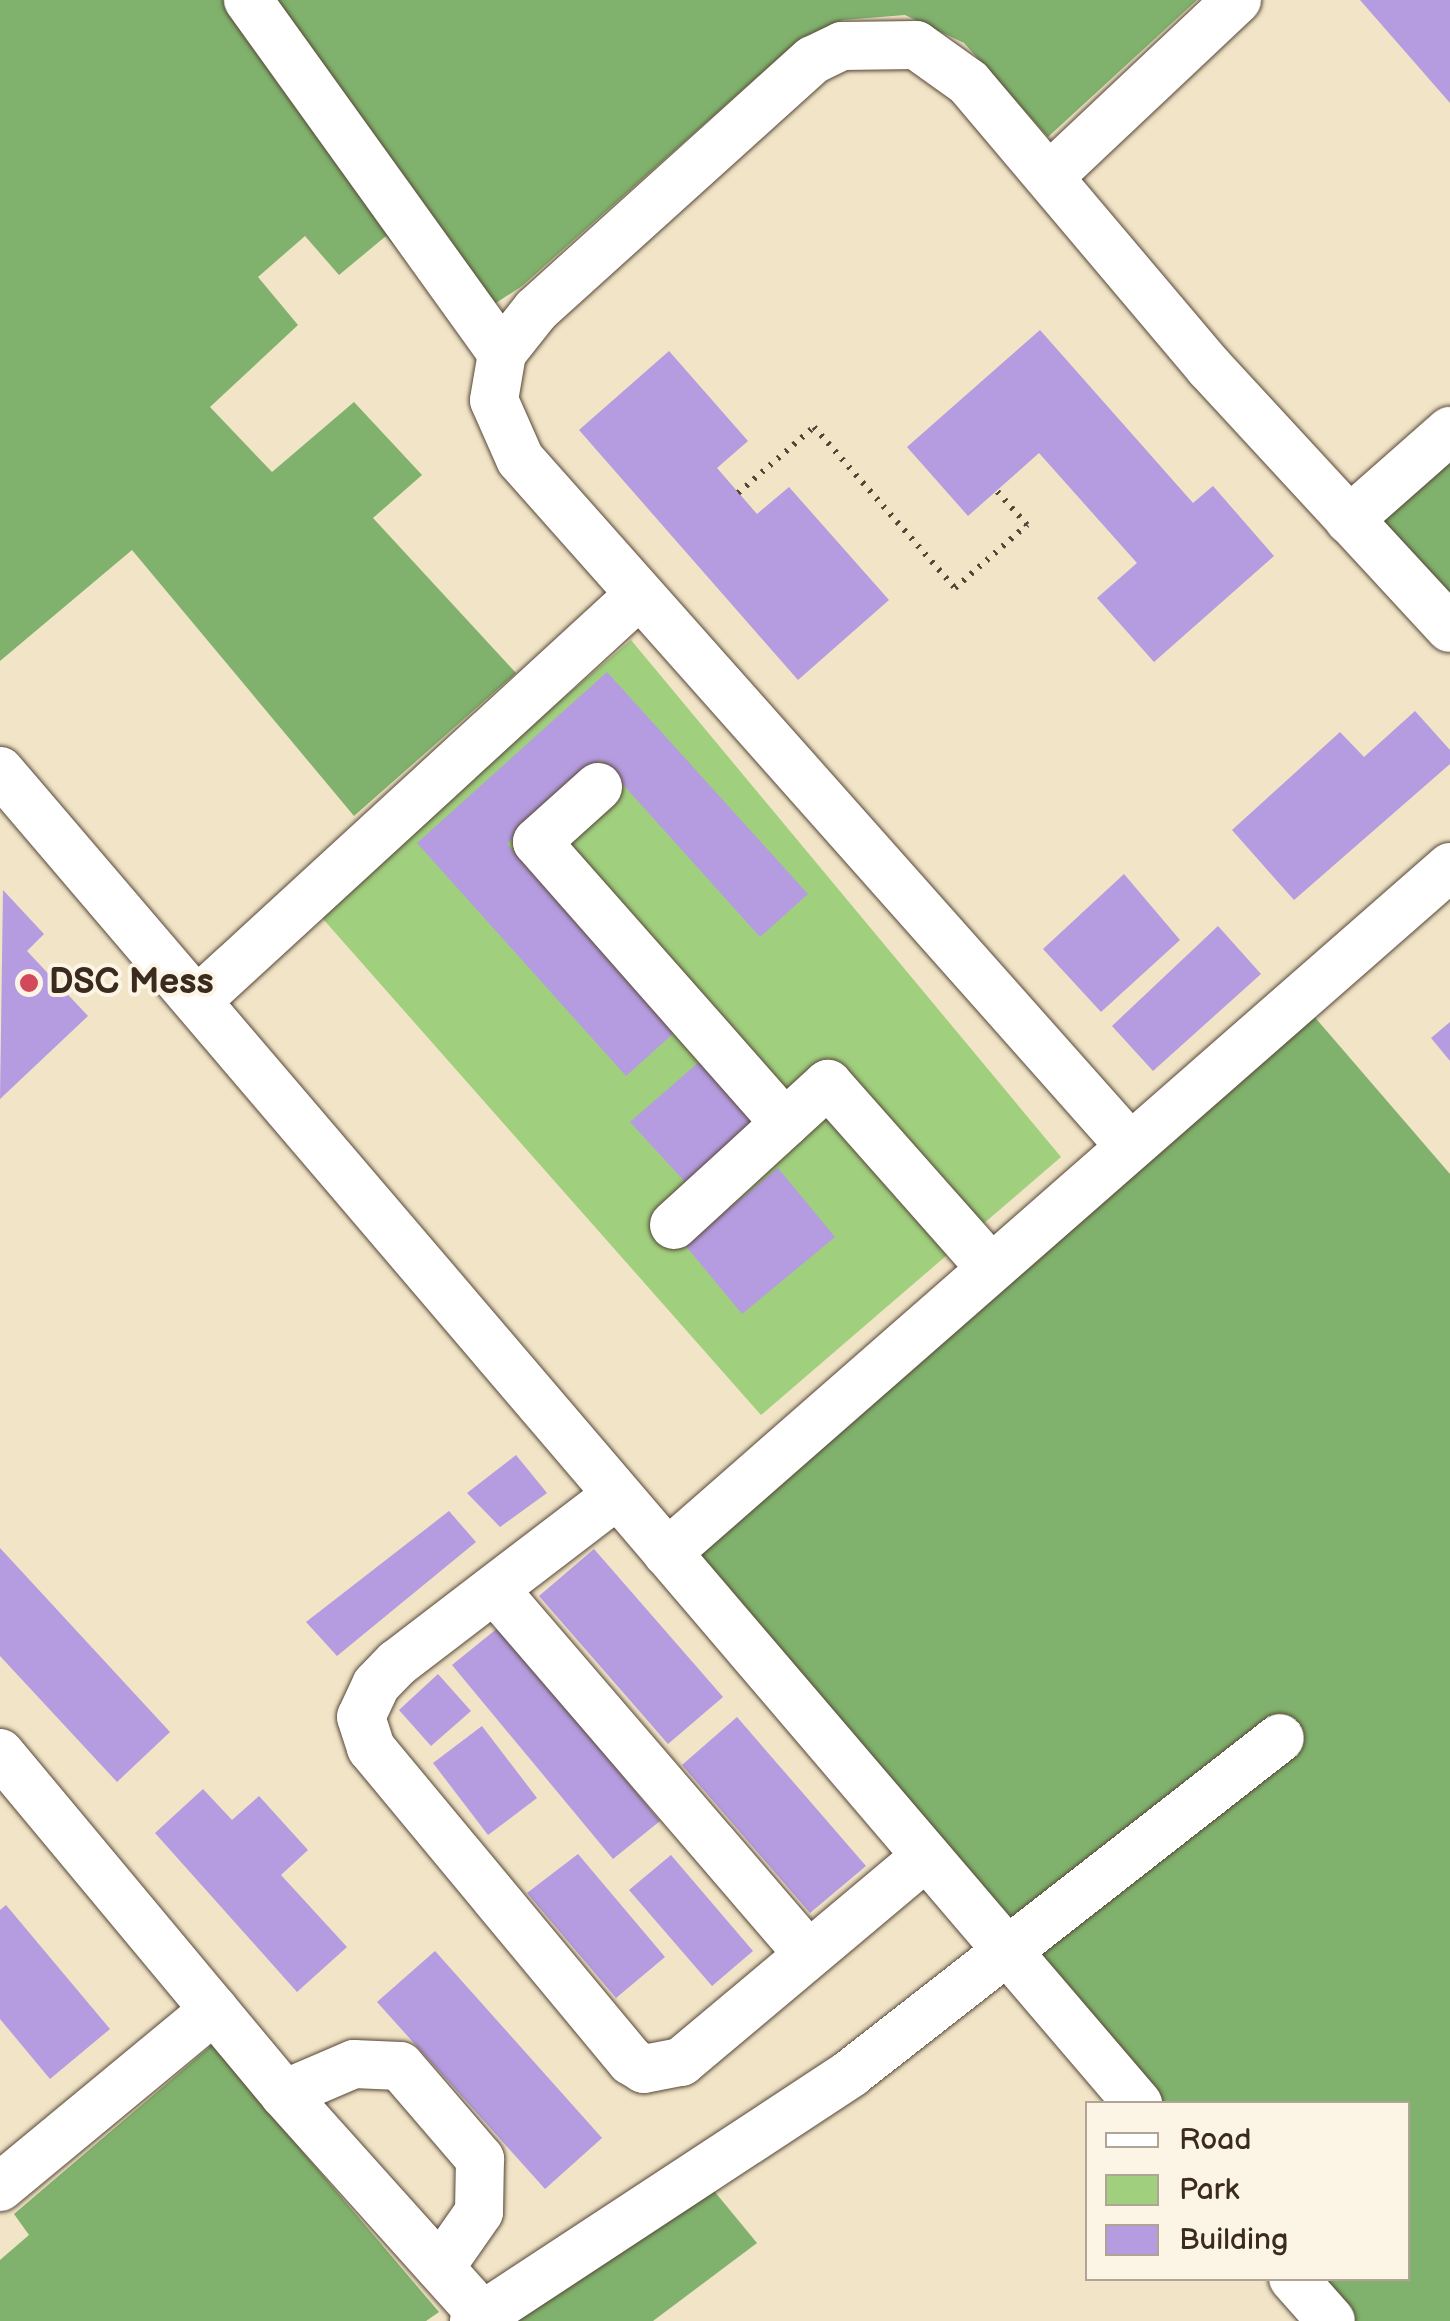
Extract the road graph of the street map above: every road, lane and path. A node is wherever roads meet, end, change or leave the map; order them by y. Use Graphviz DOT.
graph roads {
  1 [pos="248,0"];
  2 [pos="1237,0"];
  3 [pos="1050,176"];
  4 [pos="502,353"];
  5 [pos="1450,431"];
  6 [pos="997,491"];
  7 [pos="738,493"];
  8 [pos="1349,520"];
  9 [pos="639,595"];
  10 [pos="1450,628"];
  11 [pos="0,770"];
  12 [pos="598,786"];
  13 [pos="1450,866"];
  14 [pos="199,999"];
  15 [pos="785,1123"];
  16 [pos="1128,1146"];
  17 [pos="674,1225"];
  18 [pos="990,1267"];
  19 [pos="617,1495"];
  20 [pos="667,1553"];
  21 [pos="495,1590"];
  22 [pos="1280,1738"];
  23 [pos="0,1753"];
  24 [pos="924,1858"];
  25 [pos="806,1952"];
  26 [pos="1006,1956"];
  27 [pos="214,2010"];
  28 [pos="284,2094"];
  29 [pos="1135,2101"];
  30 [pos="0,2187"];
  31 [pos="440,2268"];
  32 [pos="1296,2281"];
  33 [pos="478,2318"];
  34 [pos="1331,2321"];
  1 -- 4 [label="lane"];
  2 -- 3 [label="lane"];
  3 -- 4 [label="lane"];
  3 -- 8 [label="lane"];
  4 -- 9 [label="lane"];
  5 -- 8 [label="lane"];
  6 -- 7 [label="path"];
  8 -- 10 [label="lane"];
  9 -- 14 [label="lane"];
  9 -- 16 [label="lane"];
  11 -- 14 [label="lane"];
  12 -- 15 [label="lane"];
  13 -- 16 [label="lane"];
  14 -- 19 [label="lane"];
  15 -- 17 [label="lane"];
  15 -- 18 [label="lane"];
  16 -- 18 [label="lane"];
  18 -- 20 [label="lane"];
  19 -- 20 [label="lane"];
  19 -- 21 [label="lane"];
  20 -- 24 [label="lane"];
  21 -- 25 [label="lane"];
  21 -- 25 [label="lane"];
  22 -- 26 [label="lane"];
  23 -- 27 [label="lane"];
  24 -- 25 [label="lane"];
  24 -- 26 [label="lane"];
  26 -- 29 [label="lane"];
  26 -- 33 [label="lane"];
  27 -- 28 [label="lane"];
  27 -- 30 [label="lane"];
  28 -- 31 [label="lane"];
  28 -- 31 [label="lane"];
  31 -- 33 [label="lane"];
  32 -- 34 [label="lane"];
}
